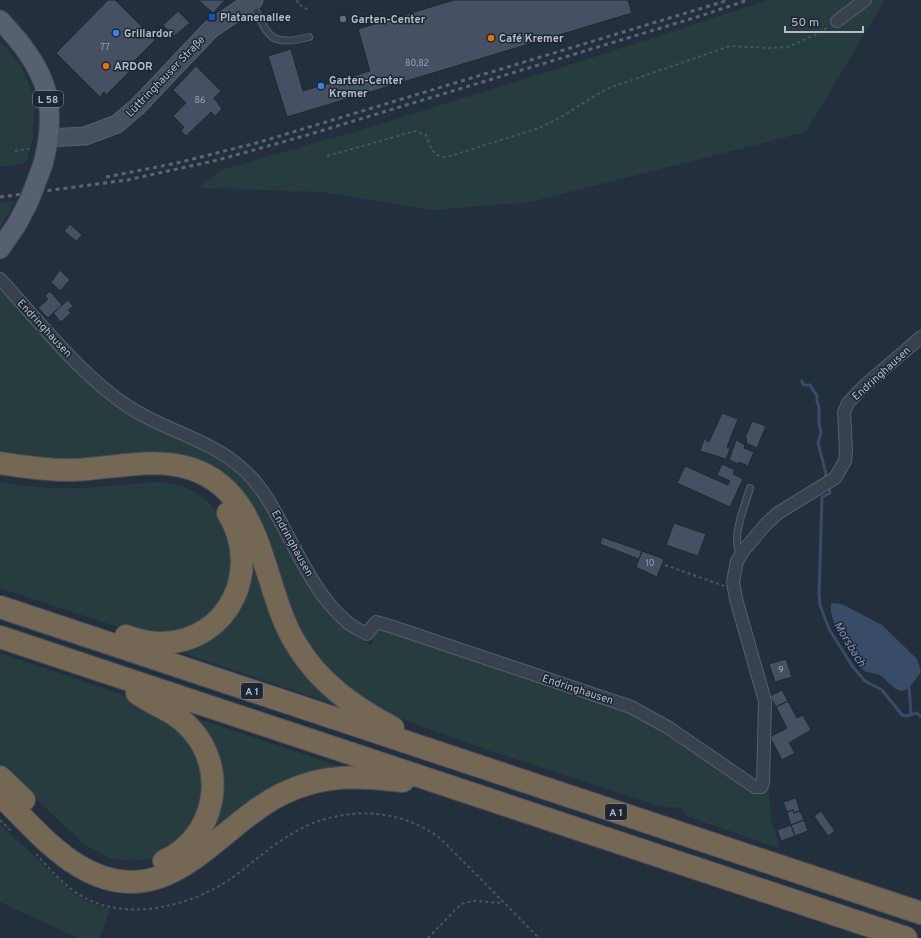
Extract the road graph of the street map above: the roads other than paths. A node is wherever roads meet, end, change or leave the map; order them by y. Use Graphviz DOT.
graph roads {
  1 [pos="865,0"];
  2 [pos="252,1"];
  3 [pos="0,20"];
  4 [pos="837,21"];
  5 [pos="309,37"];
  6 [pos="41,143"];
  7 [pos="0,249"];
  8 [pos="0,279"];
  9 [pos="921,337"];
  10 [pos="0,463"];
  11 [pos="0,477"];
  12 [pos="750,488"];
  13 [pos="741,555"];
  14 [pos="0,607"];
  15 [pos="60,628"];
  16 [pos="0,637"];
  17 [pos="110,673"];
  18 [pos="443,755"];
  19 [pos="0,777"];
  20 [pos="449,786"];
  21 [pos="0,795"];
  22 [pos="921,914"];
  23 [pos="906,938"];
  1 -- 4 [label="street"];
  2 -- 5 [label="lane"];
  2 -- 6 [label="street, Lüttringhauser Straße"];
  3 -- 6 [label="main road, L 58"];
  6 -- 7 [label="main road, L 58, bridge"];
  8 -- 13 [label="street, Endringhausen"];
  9 -- 13 [label="street, Endringhausen"];
  10 -- 18 [label="highway"];
  11 -- 15 [label="highway"];
  12 -- 13 [label="lane"];
  14 -- 15 [label="highway, A 1"];
  15 -- 18 [label="highway, A 1"];
  16 -- 17 [label="highway"];
  17 -- 19 [label="highway"];
  17 -- 20 [label="highway"];
  18 -- 22 [label="highway, A 1"];
  20 -- 21 [label="highway"];
  20 -- 23 [label="highway"];
}
